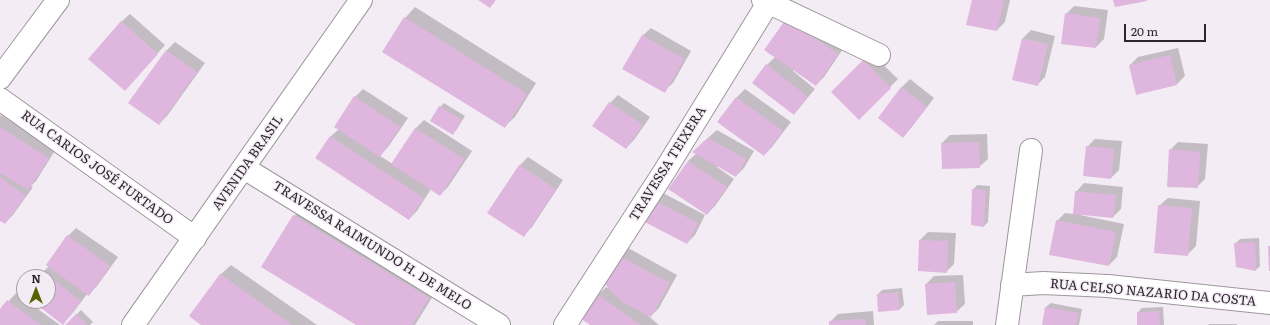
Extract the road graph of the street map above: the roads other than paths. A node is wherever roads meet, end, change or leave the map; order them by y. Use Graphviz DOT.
graph roads {
  1 [pos="58,0"];
  2 [pos="362,0"];
  3 [pos="765,1"];
  4 [pos="879,56"];
  5 [pos="0,78"];
  6 [pos="0,99"];
  7 [pos="1031,150"];
  8 [pos="244,168"];
  9 [pos="195,238"];
  10 [pos="1012,285"];
  11 [pos="1270,303"];
  12 [pos="133,325"];
  13 [pos="499,325"];
  14 [pos="565,325"];
  15 [pos="1007,325"];
  1 -- 5 [label="street"];
  2 -- 8 [label="street, AVENIDA BRASIL"];
  3 -- 4 [label="street"];
  3 -- 14 [label="street, TRAVESSA TEIXERA"];
  6 -- 9 [label="street, RUA CARIOS JOSÉ FURTADO"];
  7 -- 10 [label="street"];
  8 -- 9 [label="street, AVENIDA BRASIL"];
  8 -- 13 [label="street, TRAVESSA RAIMUNDO H. DE MELO"];
  9 -- 12 [label="street, AVENIDA BRASIL"];
  10 -- 11 [label="street, RUA CELSO NAZARIO DA COSTA"];
  10 -- 15 [label="street"];
}
